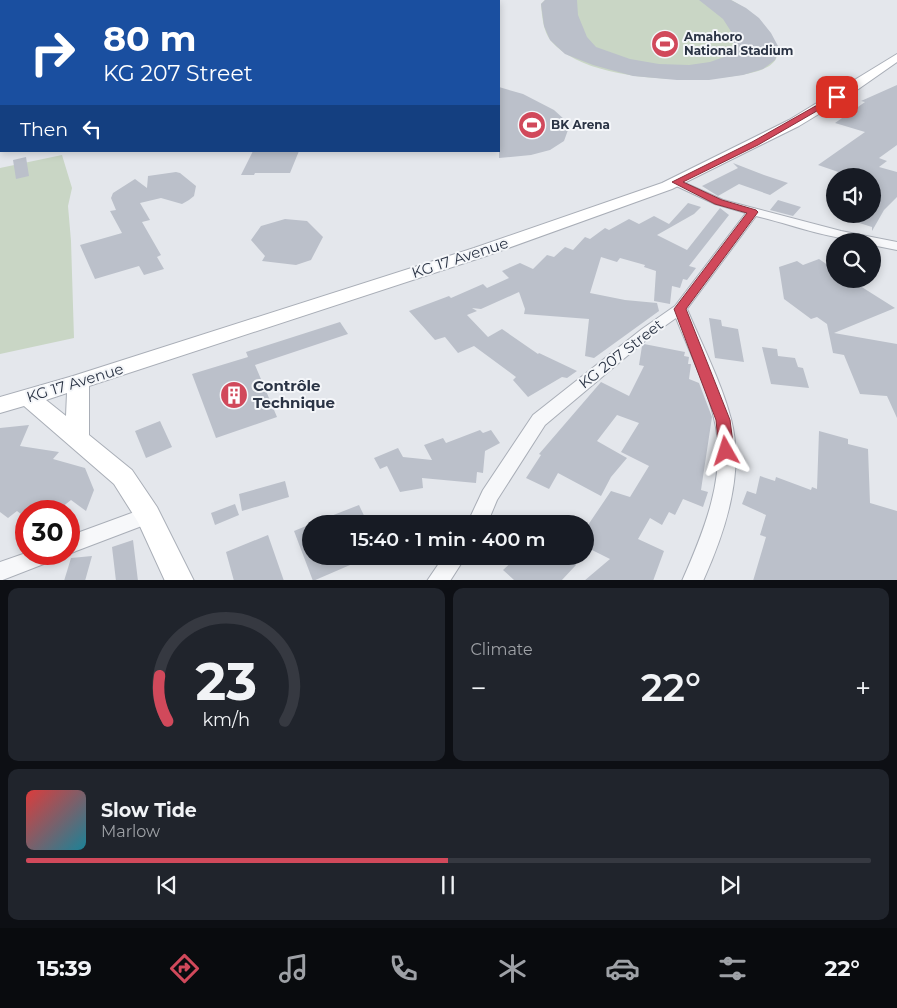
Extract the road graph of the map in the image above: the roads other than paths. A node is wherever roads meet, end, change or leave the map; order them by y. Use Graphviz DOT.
graph roads {
  1 [pos="897,57"];
  2 [pos="676,182"];
  3 [pos="753,212"];
  4 [pos="897,246"];
  5 [pos="680,309"];
  6 [pos="78,382"];
  7 [pos="29,398"];
  8 [pos="0,405"];
  9 [pos="77,438"];
  10 [pos="148,515"];
  11 [pos="481,515"];
  12 [pos="80,541"];
  13 [pos="18,565"];
  14 [pos="448,565"];
  15 [pos="0,572"];
  16 [pos="180,580"];
  17 [pos="436,580"];
  18 [pos="692,580"];
  1 -- 2 [label="street, KG 17 Avenue"];
  2 -- 3 [label="street"];
  2 -- 6 [label="street, KG 17 Avenue"];
  3 -- 4 [label="street"];
  3 -- 5 [label="street, KG 207 Street"];
  5 -- 11 [label="street, KG 207 Street"];
  5 -- 18 [label="street"];
  6 -- 7 [label="street, KG 17 Avenue"];
  6 -- 9 [label="street"];
  7 -- 8 [label="street, KG 17 Avenue"];
  7 -- 9 [label="street"];
  9 -- 10 [label="street"];
  10 -- 12 [label="street"];
  10 -- 16 [label="street"];
  13 -- 15 [label="street"];
  14 -- 17 [label="street"];
}
